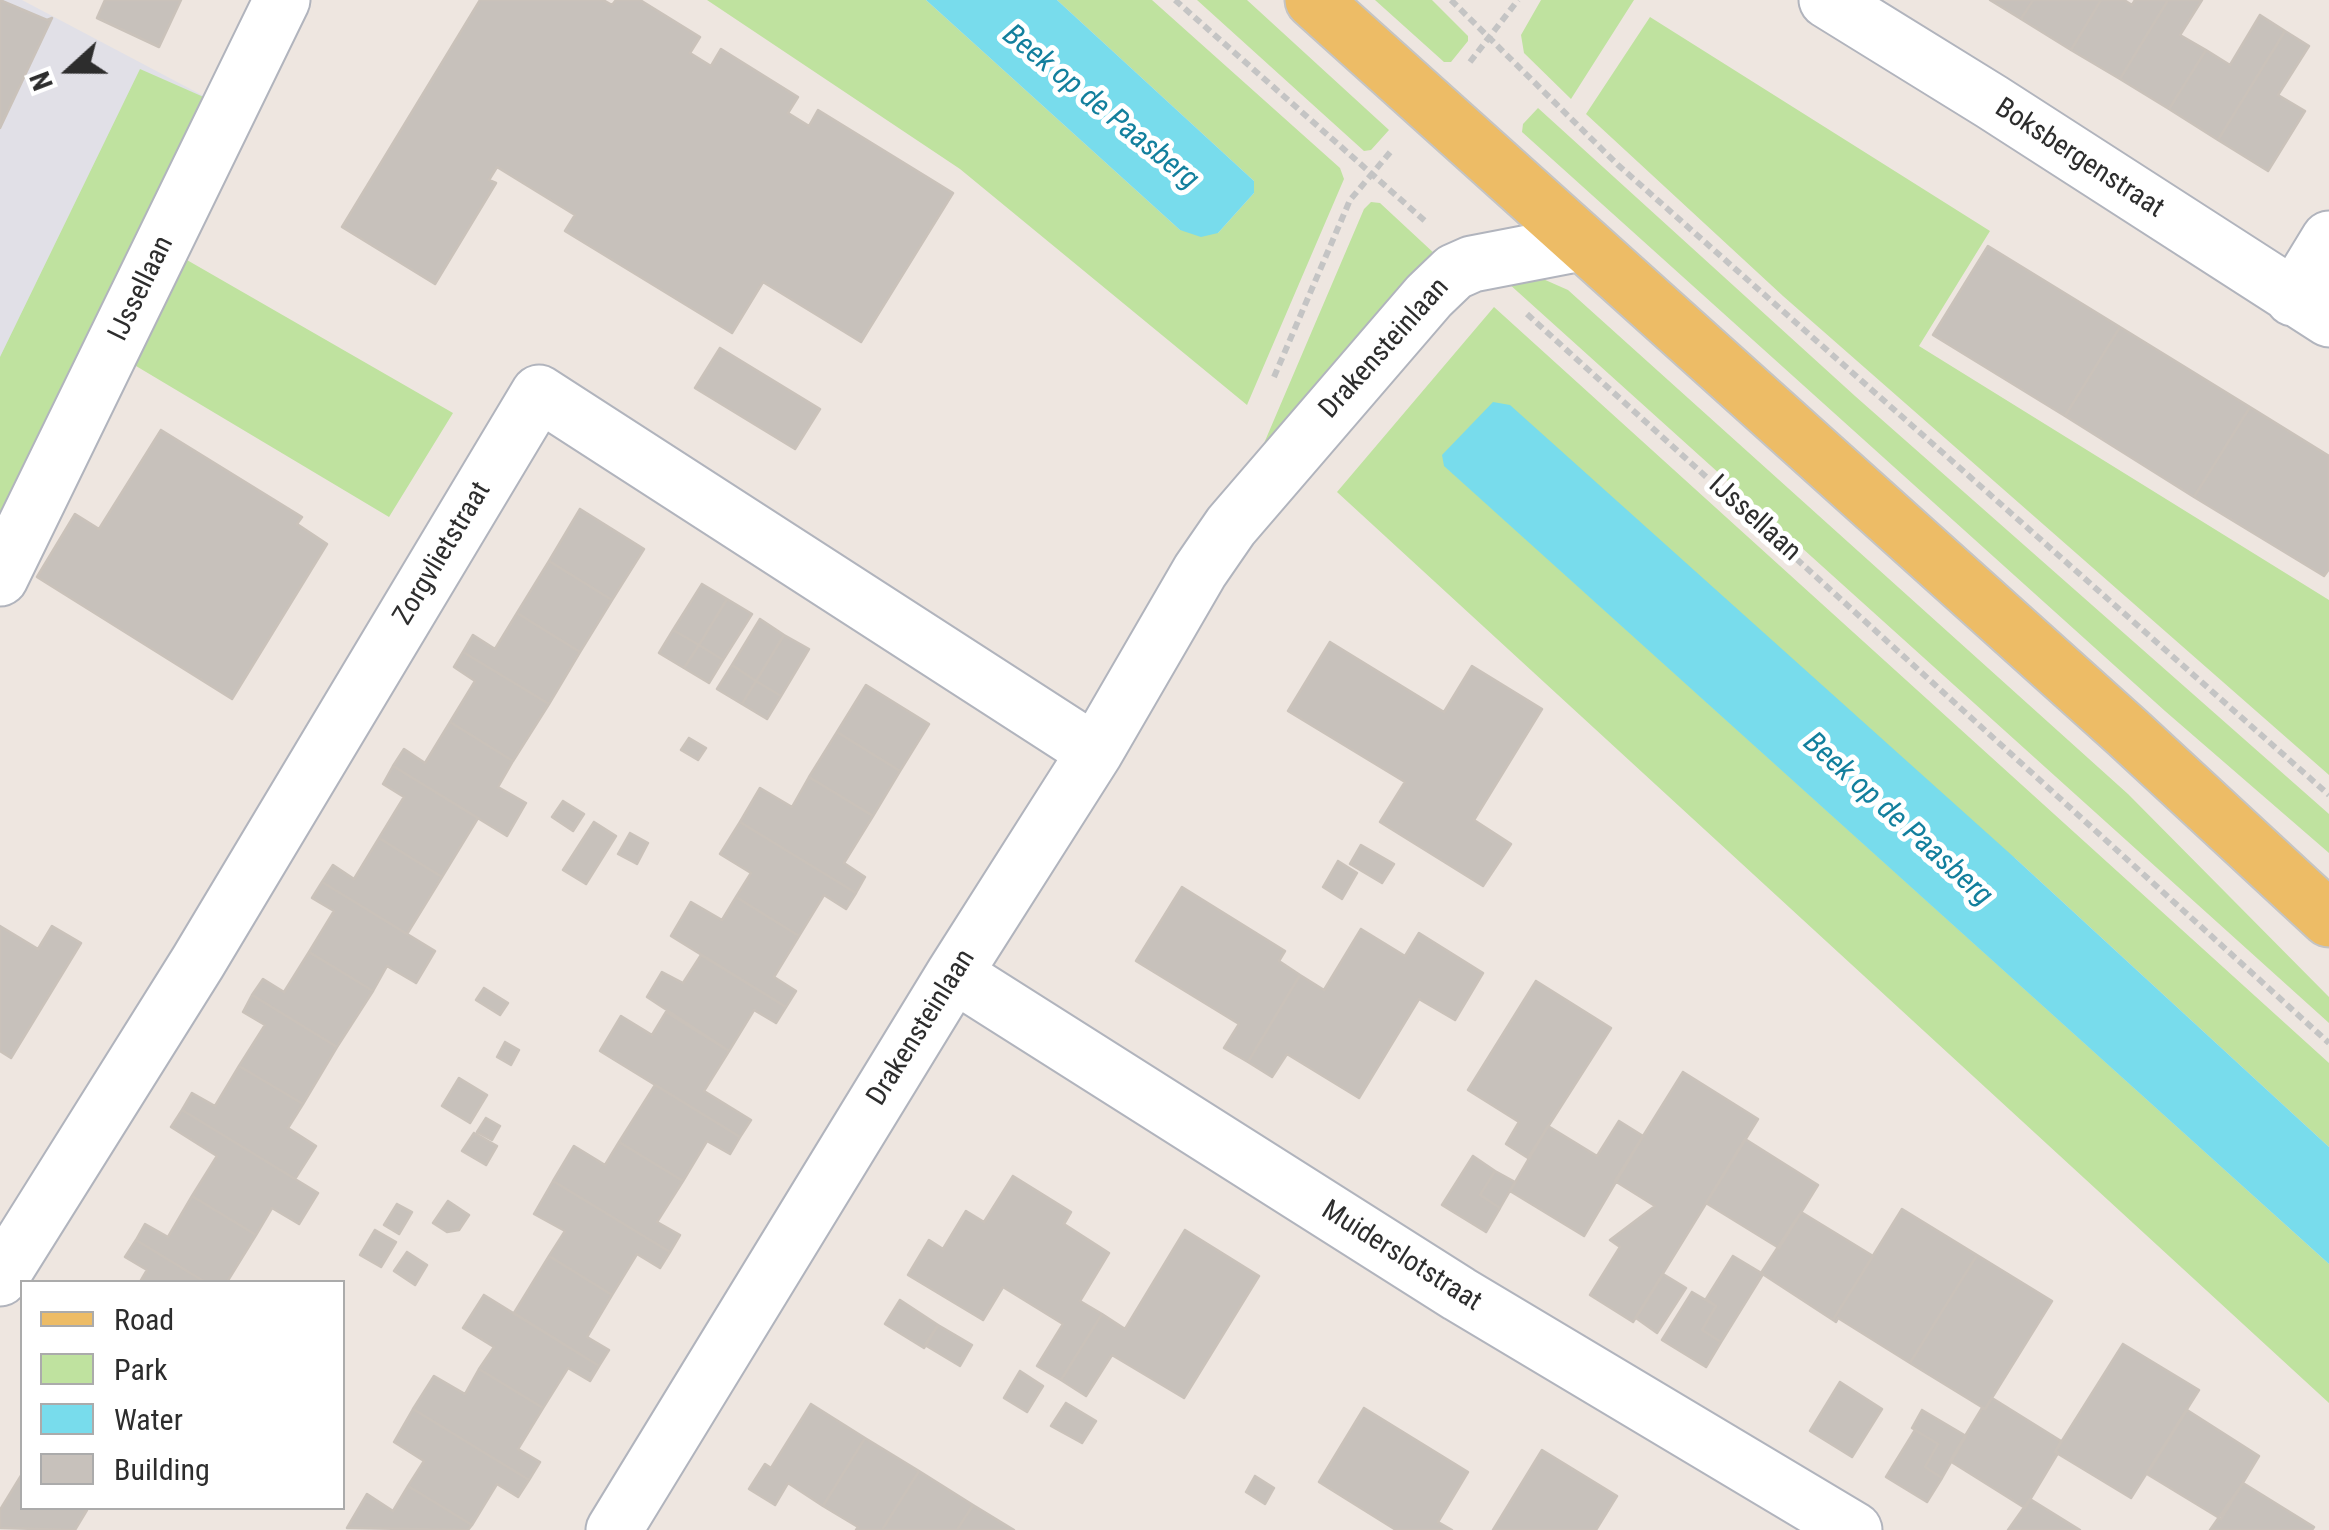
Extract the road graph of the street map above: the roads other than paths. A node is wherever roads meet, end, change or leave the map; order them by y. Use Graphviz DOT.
graph roads {
  1 [pos="282,0"];
  2 [pos="1313,0"];
  3 [pos="1827,0"];
  4 [pos="2329,239"];
  5 [pos="1581,243"];
  6 [pos="2311,308"];
  7 [pos="0,578"];
  8 [pos="1096,752"];
  9 [pos="2324,911"];
  10 [pos="954,974"];
  11 [pos="0,1278"];
  12 [pos="614,1530"];
  13 [pos="1854,1530"];
  1 -- 7 [label="street, IJssellaan"];
  2 -- 5 [label="main road"];
  3 -- 6 [label="street, Boksbergenstraat"];
  4 -- 6 [label="street"];
  5 -- 8 [label="street, Drakensteinlaan"];
  5 -- 9 [label="main road"];
  8 -- 10 [label="street, Drakensteinlaan"];
  8 -- 11 [label="street, Zorgvlietstraat"];
  10 -- 12 [label="street, Drakensteinlaan"];
  10 -- 13 [label="street, Muiderslotstraat"];
}
